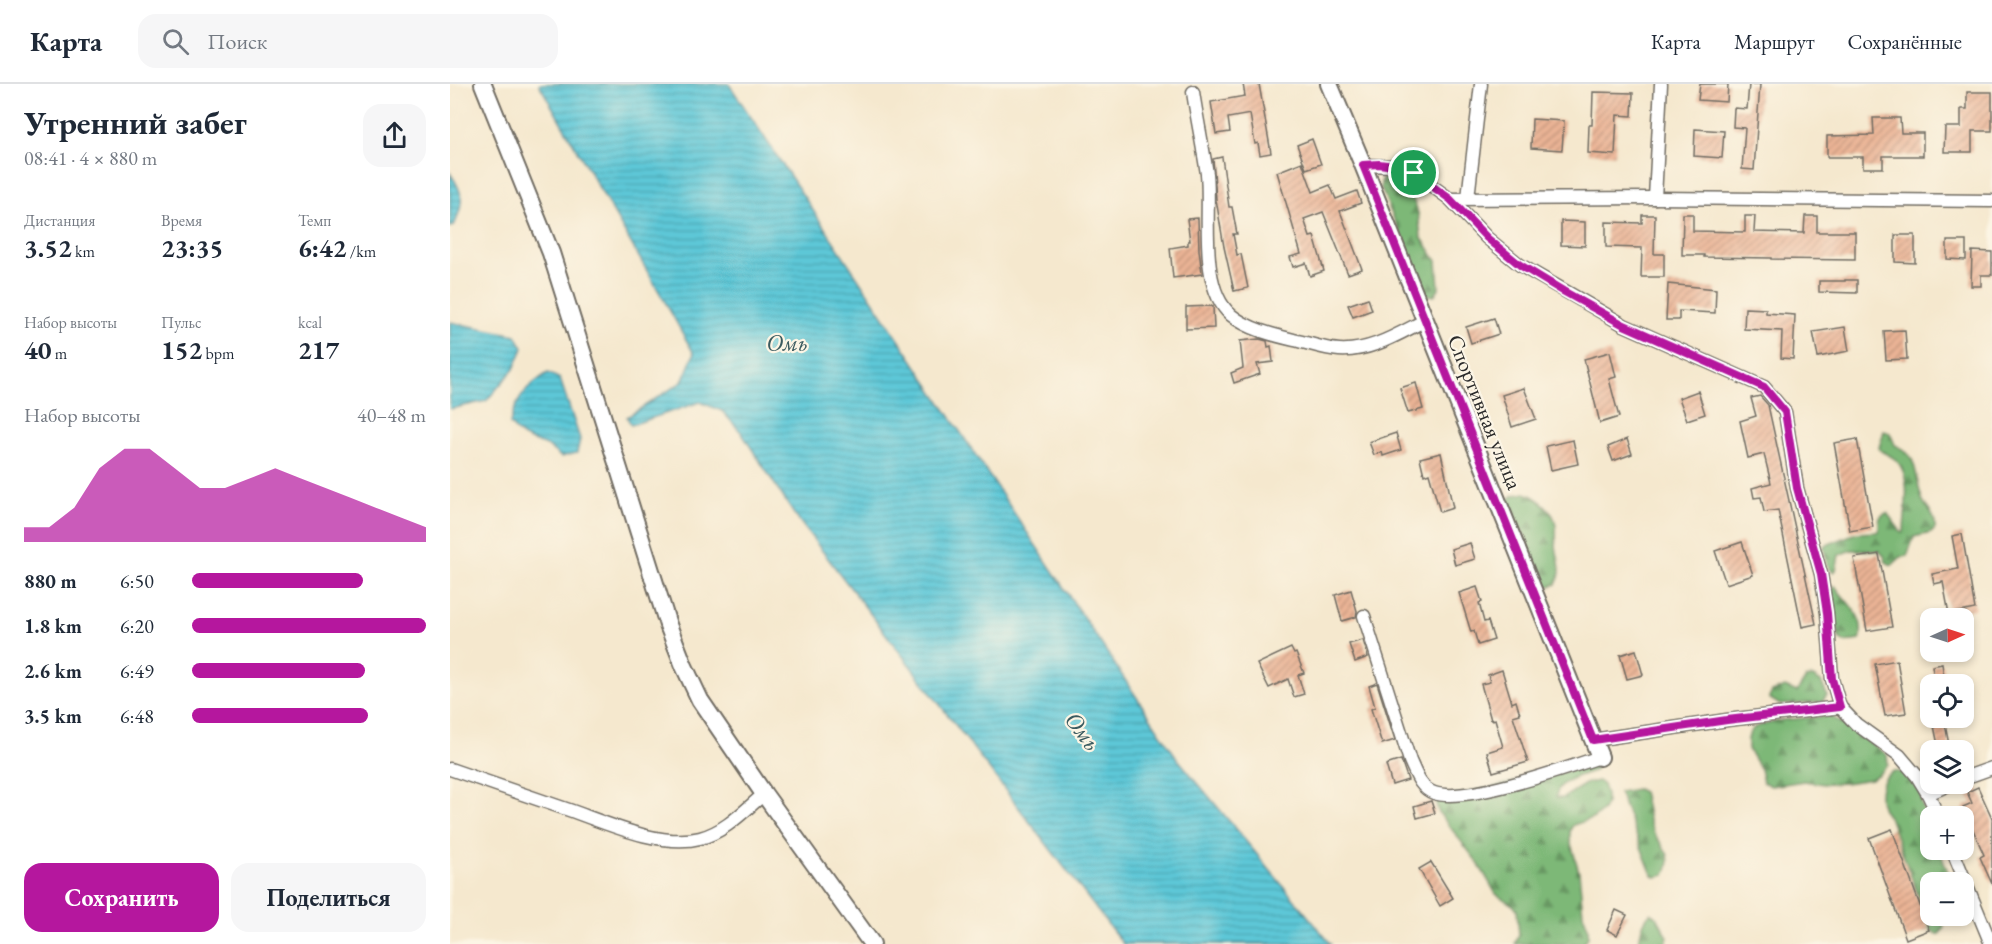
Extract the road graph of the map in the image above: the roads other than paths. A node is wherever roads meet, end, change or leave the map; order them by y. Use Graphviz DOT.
graph roads {
  1 [pos="483,84"];
  2 [pos="1329,84"];
  3 [pos="1481,84"];
  4 [pos="1661,84"];
  5 [pos="1193,93"];
  6 [pos="1363,165"];
  7 [pos="1468,198"];
  8 [pos="1655,198"];
  9 [pos="1450,199"];
  10 [pos="1992,201"];
  11 [pos="1424,321"];
  12 [pos="1364,616"];
  13 [pos="1840,707"];
  14 [pos="1593,740"];
  15 [pos="1600,757"];
  16 [pos="1992,768"];
  17 [pos="450,769"];
  18 [pos="1974,774"];
  19 [pos="1920,780"];
  20 [pos="764,794"];
  21 [pos="1929,794"];
  22 [pos="1934,806"];
  23 [pos="1957,860"];
  24 [pos="872,944"];
  25 [pos="1991,944"];
  1 -- 20 [label="street"];
  2 -- 6 [label="street, Спортивная улица"];
  3 -- 7 [label="street"];
  4 -- 8 [label="street"];
  5 -- 11 [label="street"];
  6 -- 9 [label="street"];
  6 -- 11 [label="street, Спортивная улица"];
  7 -- 8 [label="street"];
  7 -- 9 [label="street"];
  8 -- 10 [label="street"];
  9 -- 13 [label="street"];
  11 -- 14 [label="street, Спортивная улица"];
  12 -- 15 [label="street"];
  13 -- 14 [label="street"];
  13 -- 19 [label="street"];
  14 -- 15 [label="street, Спортивная улица"];
  16 -- 18 [label="street"];
  17 -- 20 [label="street"];
  20 -- 24 [label="street"];
  21 -- 22 [label="street"];
  23 -- 25 [label="street"];
}
